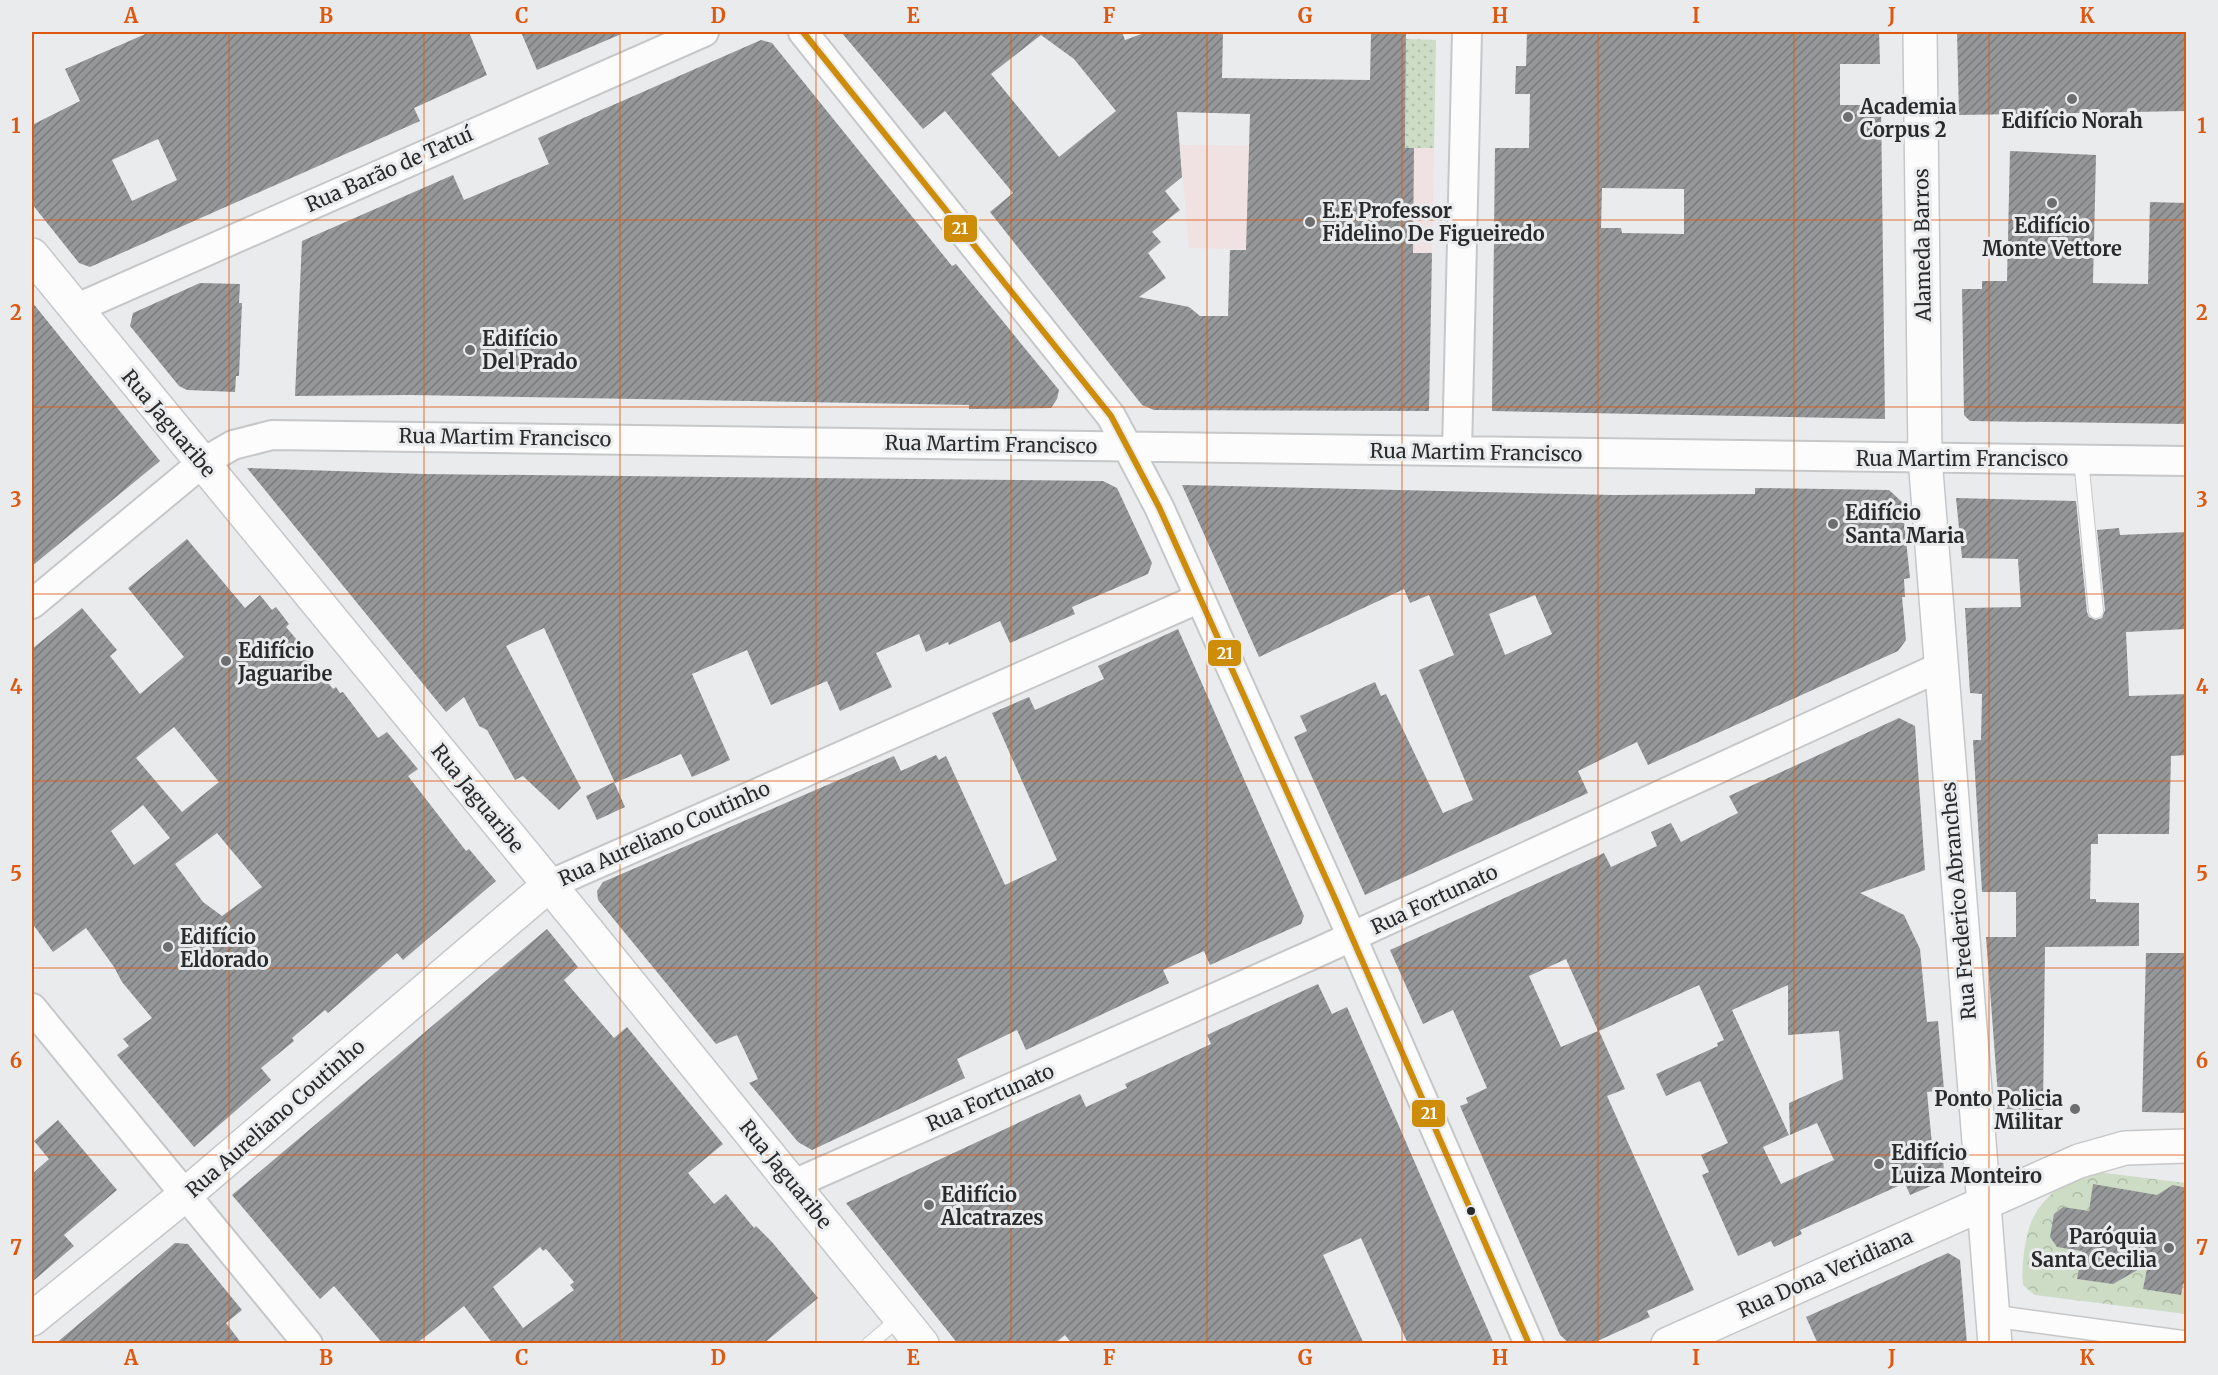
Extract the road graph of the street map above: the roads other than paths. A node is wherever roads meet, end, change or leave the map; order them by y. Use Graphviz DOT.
graph roads {
  1 [pos="704,32"];
  2 [pos="803,32"];
  3 [pos="1467,32"];
  4 [pos="1920,32"];
  5 [pos="32,255"];
  6 [pos="75,309"];
  7 [pos="1128,446"];
  8 [pos="1457,451"];
  9 [pos="1925,458"];
  10 [pos="2081,459"];
  11 [pos="2187,461"];
  12 [pos="202,463"];
  13 [pos="1200,598"];
  14 [pos="32,604"];
  15 [pos="2096,611"];
  16 [pos="1940,667"];
  17 [pos="549,885"];
  18 [pos="1351,937"];
  19 [pos="32,1008"];
  20 [pos="2187,1146"];
  21 [pos="794,1184"];
  22 [pos="186,1195"];
  23 [pos="1983,1202"];
  24 [pos="901,1317"];
  25 [pos="32,1318"];
  26 [pos="1994,1330"];
  27 [pos="2187,1342"];
  28 [pos="308,1344"];
  29 [pos="869,1344"];
  30 [pos="922,1344"];
  31 [pos="1529,1344"];
  32 [pos="1668,1344"];
  1 -- 6 [label="street, Rua Barão de Tatuí"];
  2 -- 7 [label="street"];
  3 -- 8 [label="street"];
  4 -- 9 [label="street, Alameda Barros"];
  5 -- 6 [label="street, Rua Jaguaribe"];
  6 -- 12 [label="street, Rua Jaguaribe"];
  7 -- 8 [label="street, Rua Martim Francisco"];
  7 -- 12 [label="street, Rua Martim Francisco"];
  7 -- 13 [label="street"];
  8 -- 9 [label="street, Rua Martim Francisco"];
  9 -- 10 [label="street, Rua Martim Francisco"];
  9 -- 16 [label="street, Rua Frederico Abranches"];
  10 -- 11 [label="street, Rua Martim Francisco"];
  10 -- 15 [label="lane"];
  12 -- 14 [label="street, Rua Martim Francisco"];
  12 -- 17 [label="street, Rua Jaguaribe"];
  13 -- 17 [label="street, Rua Aureliano Coutinho"];
  13 -- 18 [label="street"];
  16 -- 18 [label="street, Rua Fortunato"];
  16 -- 23 [label="street, Rua Frederico Abranches"];
  17 -- 21 [label="street, Rua Jaguaribe"];
  17 -- 22 [label="street, Rua Aureliano Coutinho"];
  18 -- 21 [label="street, Rua Fortunato"];
  18 -- 31 [label="street"];
  19 -- 22 [label="street"];
  20 -- 23 [label="street, Rua Dona Veridiana"];
  21 -- 24 [label="street, Rua Jaguaribe"];
  22 -- 25 [label="street, Rua Aureliano Coutinho"];
  22 -- 28 [label="street"];
  23 -- 26 [label="street, Rua Frederico Abranches"];
  23 -- 32 [label="street, Rua Dona Veridiana"];
  24 -- 29 [label="lane"];
  24 -- 30 [label="street, Rua Jaguaribe"];
  26 -- 27 [label="street"];
}
